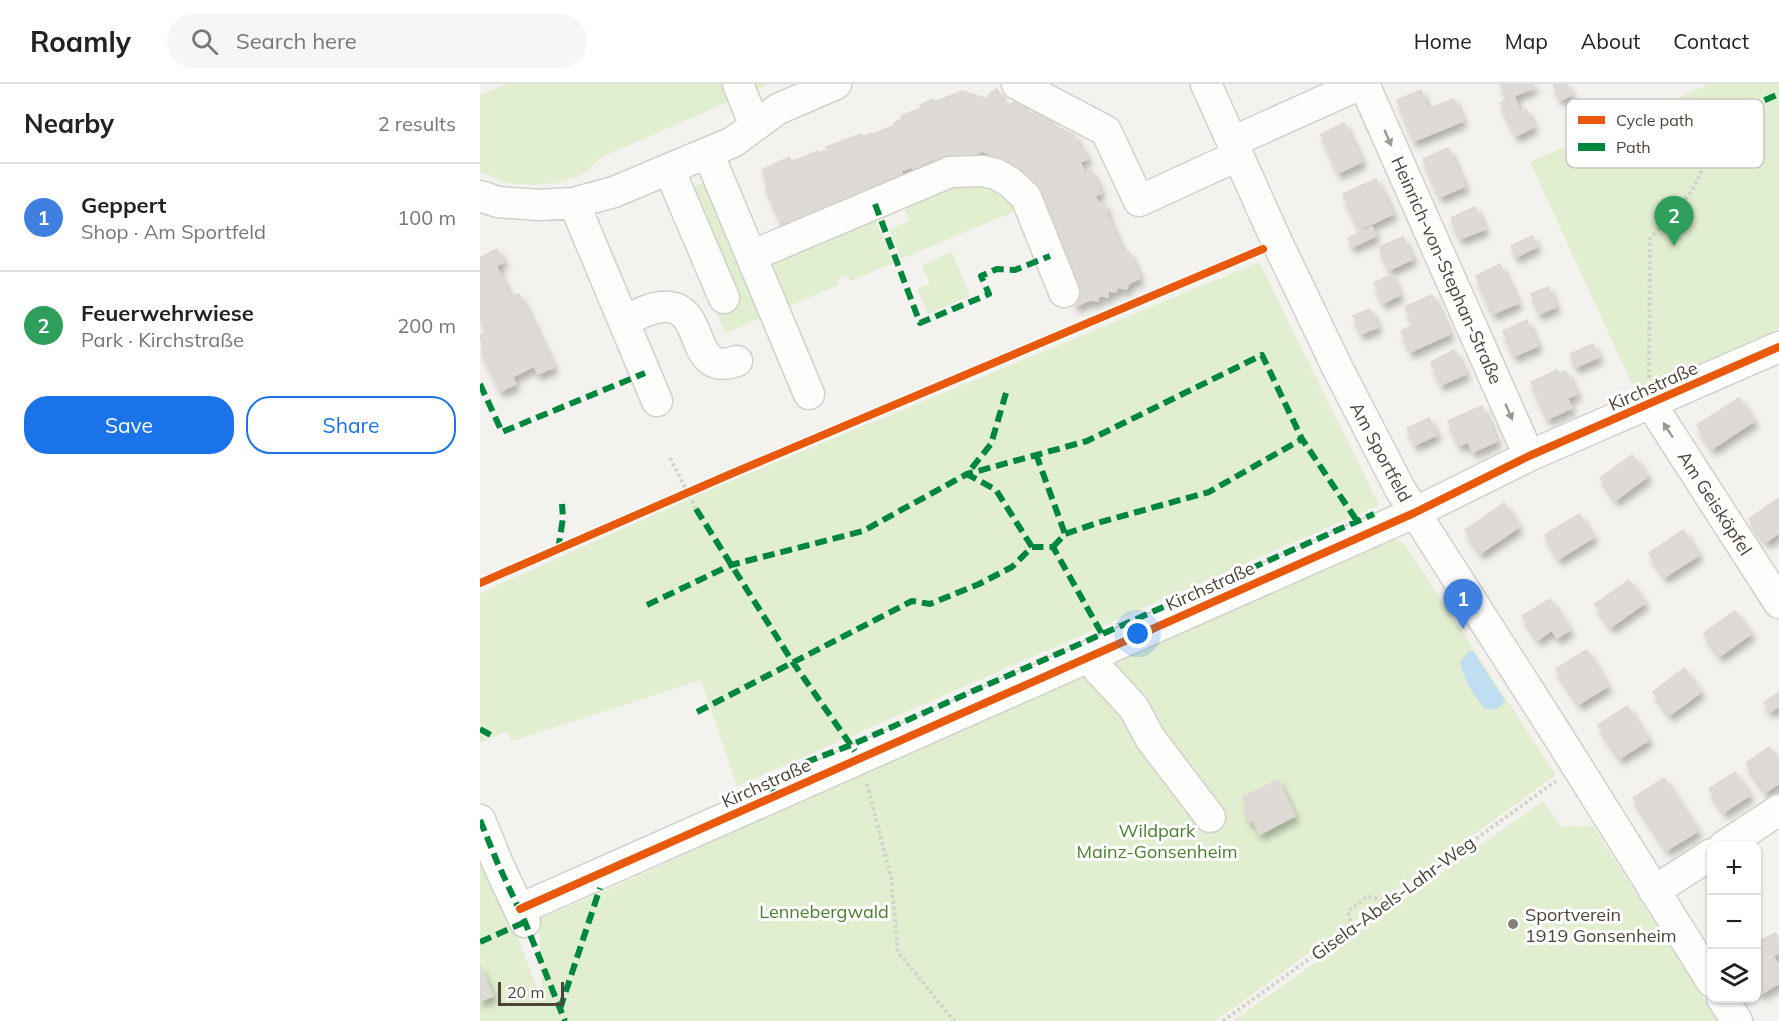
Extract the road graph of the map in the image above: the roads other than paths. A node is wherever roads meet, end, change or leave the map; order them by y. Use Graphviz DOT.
graph roads {
  1 [pos="738,84"];
  2 [pos="836,84"];
  3 [pos="1017,84"];
  4 [pos="1206,84"];
  5 [pos="1363,84"];
  6 [pos="755,126"];
  7 [pos="1234,149"];
  8 [pos="708,153"];
  9 [pos="669,169"];
  10 [pos="480,196"];
  11 [pos="574,203"];
  12 [pos="752,256"];
  13 [pos="1064,292"];
  14 [pos="724,298"];
  15 [pos="624,321"];
  16 [pos="1779,347"];
  17 [pos="737,361"];
  18 [pos="809,394"];
  19 [pos="657,401"];
  20 [pos="1653,403"];
  21 [pos="1529,456"];
  22 [pos="1413,513"];
  23 [pos="1779,603"];
  24 [pos="1091,655"];
  25 [pos="1779,810"];
  26 [pos="1210,817"];
  27 [pos="480,820"];
  28 [pos="1732,841"];
  29 [pos="1707,857"];
  30 [pos="1653,891"];
  31 [pos="1707,974"];
  32 [pos="1725,1003"];
  33 [pos="1737,1021"];
  1 -- 6 [label="street"];
  2 -- 6 [label="street"];
  3 -- 7 [label="street"];
  4 -- 7 [label="street, Am Sportfeld"];
  5 -- 7 [label="street"];
  5 -- 21 [label="street, Heinrich-von-Stephan-Straße, one-way"];
  6 -- 8 [label="street"];
  7 -- 22 [label="street, Am Sportfeld"];
  8 -- 9 [label="street"];
  8 -- 12 [label="street"];
  9 -- 11 [label="street"];
  9 -- 14 [label="street"];
  10 -- 11 [label="street"];
  11 -- 15 [label="street"];
  12 -- 13 [label="street"];
  12 -- 18 [label="street"];
  15 -- 17 [label="street"];
  15 -- 19 [label="street"];
  16 -- 20 [label="street, Kirchstraße"];
  20 -- 21 [label="street, Kirchstraße"];
  23 -- 20 [label="street, Am Geisköpfel, one-way"];
  21 -- 22 [label="street, Kirchstraße"];
  22 -- 24 [label="street, Kirchstraße"];
  22 -- 30 [label="street, Am Sportfeld"];
  24 -- 26 [label="street"];
  24 -- 27 [label="street, Kirchstraße"];
  25 -- 28 [label="street"];
  29 -- 30 [label="street"];
  30 -- 31 [label="street, Am Sportfeld"];
  32 -- 33 [label="street"];
}
